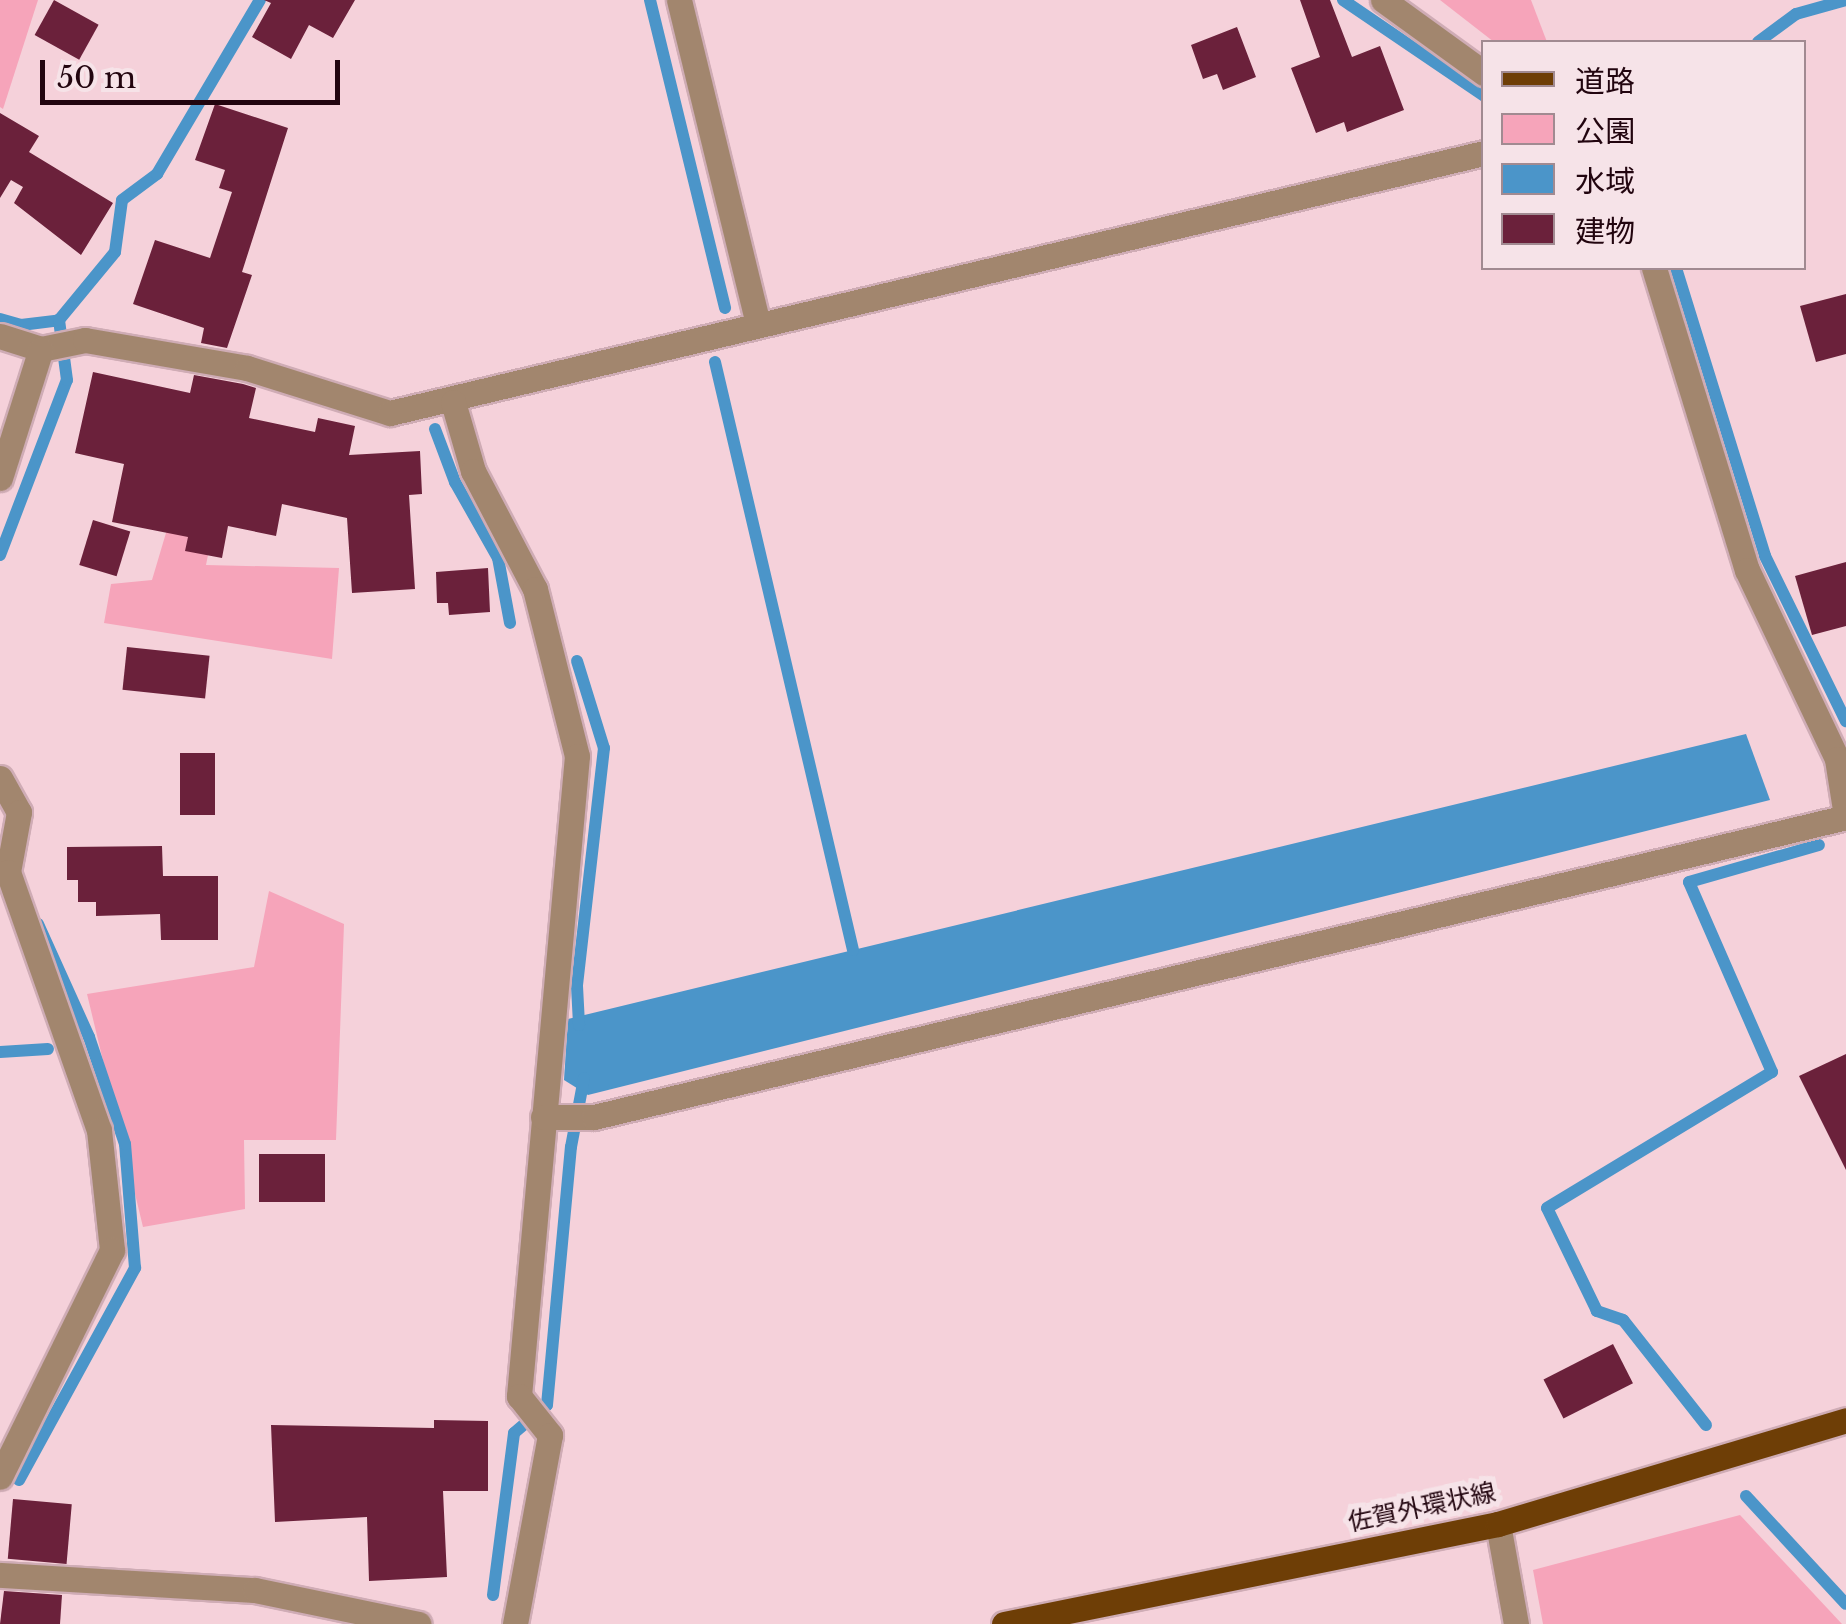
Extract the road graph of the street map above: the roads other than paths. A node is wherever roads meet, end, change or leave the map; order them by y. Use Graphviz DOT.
graph roads {
  1 [pos="679,0"];
  2 [pos="1384,0"];
  3 [pos="1481,71"];
  4 [pos="1481,154"];
  5 [pos="1655,270"];
  6 [pos="758,325"];
  7 [pos="0,336"];
  8 [pos="42,349"];
  9 [pos="453,402"];
  10 [pos="0,478"];
  11 [pos="0,778"];
  12 [pos="1846,817"];
  13 [pos="543,1117"];
  14 [pos="1845,1419"];
  15 [pos="0,1477"];
  16 [pos="1498,1524"];
  17 [pos="0,1576"];
  18 [pos="419,1624"];
  19 [pos="515,1624"];
  20 [pos="1004,1624"];
  21 [pos="1516,1624"];
  1 -- 6 [label="street"];
  2 -- 3 [label="street"];
  4 -- 6 [label="street"];
  5 -- 12 [label="street"];
  6 -- 9 [label="street"];
  7 -- 8 [label="street"];
  8 -- 9 [label="street"];
  8 -- 10 [label="street"];
  9 -- 13 [label="street"];
  11 -- 15 [label="street"];
  12 -- 13 [label="street"];
  13 -- 19 [label="street"];
  14 -- 16 [label="main road, 佐賀外環状線"];
  16 -- 20 [label="main road, 佐賀外環状線"];
  16 -- 21 [label="street"];
  17 -- 18 [label="street"];
}
